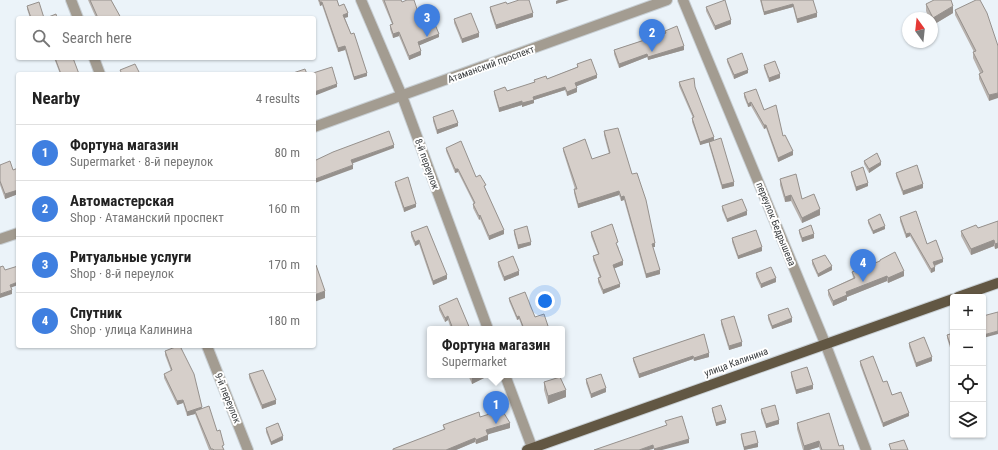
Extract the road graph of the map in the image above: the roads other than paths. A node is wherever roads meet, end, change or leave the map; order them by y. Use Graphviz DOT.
graph roads {
  1 [pos="71,0"];
  2 [pos="361,0"];
  3 [pos="667,0"];
  4 [pos="683,0"];
  5 [pos="77,16"];
  6 [pos="95,60"];
  7 [pos="99,72"];
  8 [pos="402,96"];
  9 [pos="316,126"];
  10 [pos="16,234"];
  11 [pos="0,239"];
  12 [pos="998,283"];
  13 [pos="967,294"];
  14 [pos="950,300"];
  15 [pos="487,326"];
  16 [pos="825,343"];
  17 [pos="208,348"];
  18 [pos="506,378"];
  19 [pos="531,449"];
  20 [pos="248,450"];
  21 [pos="866,450"];
  1 -- 5 [label="street"];
  2 -- 8 [label="street, 8-й переулок"];
  3 -- 8 [label="street, Атаманский проспект"];
  4 -- 16 [label="street, переулок Бедрышева"];
  6 -- 7 [label="street"];
  8 -- 9 [label="street, Атаманский проспект"];
  8 -- 15 [label="street, 8-й переулок"];
  10 -- 11 [label="street"];
  12 -- 13 [label="main road"];
  14 -- 16 [label="main road, улица Калинина"];
  16 -- 19 [label="main road, улица Калинина"];
  16 -- 21 [label="street, переулок Бедрышева"];
  17 -- 20 [label="street, 9-й переулок"];
  18 -- 19 [label="street"];
}
